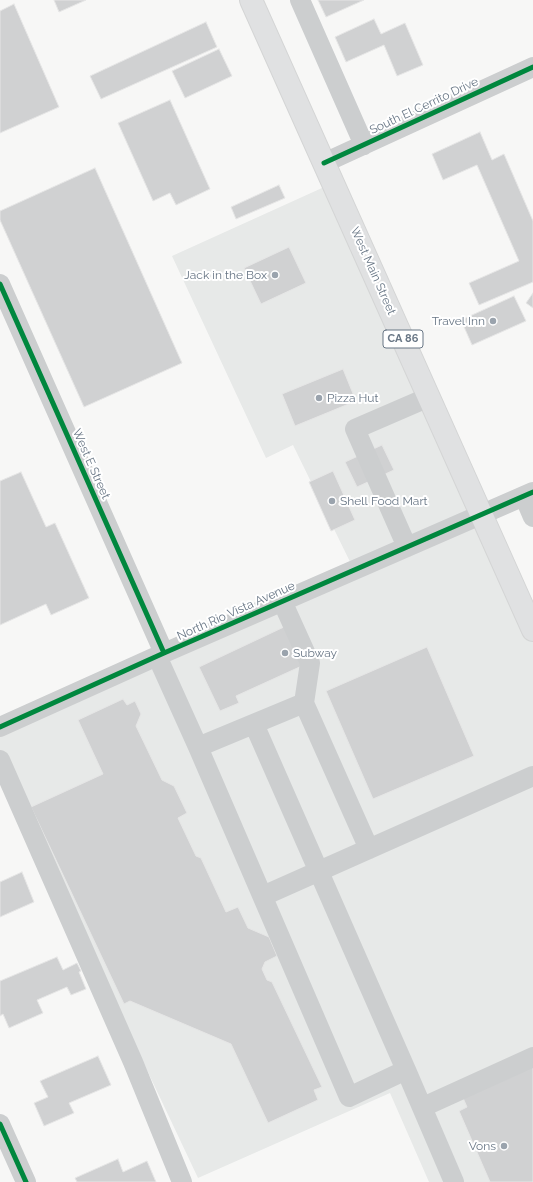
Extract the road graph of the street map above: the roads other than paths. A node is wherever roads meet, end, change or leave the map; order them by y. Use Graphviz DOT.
graph roads {
  1 [pos="251,0"];
  2 [pos="300,0"];
  3 [pos="533,56"];
  4 [pos="527,70"];
  5 [pos="364,145"];
  6 [pos="324,163"];
  7 [pos="0,284"];
  8 [pos="429,397"];
  9 [pos="528,494"];
  10 [pos="482,514"];
  11 [pos="533,517"];
  12 [pos="407,547"];
  13 [pos="282,601"];
  14 [pos="533,630"];
  15 [pos="161,654"];
  16 [pos="304,703"];
  17 [pos="254,724"];
  18 [pos="0,727"];
  19 [pos="198,747"];
  20 [pos="0,760"];
  21 [pos="533,776"];
  22 [pos="369,849"];
  23 [pos="319,871"];
  24 [pos="263,896"];
  25 [pos="533,1056"];
  26 [pos="406,1070"];
  27 [pos="423,1107"];
  28 [pos="0,1124"];
  29 [pos="26,1182"];
  30 [pos="182,1182"];
  31 [pos="454,1182"];
  1 -- 6 [label="highway, West Main Street / CA 86"];
  2 -- 5 [label="street"];
  3 -- 4 [label="street"];
  4 -- 5 [label="street, South El Cerrito Drive"];
  5 -- 6 [label="street, South El Cerrito Drive"];
  6 -- 8 [label="highway, West Main Street / CA 86"];
  7 -- 15 [label="street, West E Street"];
  8 -- 10 [label="highway, West Main Street / CA 86"];
  8 -- 12 [label="street"];
  9 -- 10 [label="street, North Rio Vista Avenue"];
  9 -- 11 [label="street"];
  10 -- 12 [label="street, North Rio Vista Avenue"];
  10 -- 14 [label="highway, West Main Street / CA 86"];
  12 -- 13 [label="street, North Rio Vista Avenue"];
  13 -- 15 [label="street, North Rio Vista Avenue"];
  13 -- 16 [label="street"];
  15 -- 18 [label="street, North Rio Vista Avenue"];
  15 -- 19 [label="street, West E Street"];
  16 -- 17 [label="street"];
  16 -- 22 [label="street"];
  17 -- 19 [label="street"];
  17 -- 23 [label="street"];
  19 -- 24 [label="street, West E Street"];
  20 -- 30 [label="street"];
  21 -- 22 [label="street"];
  22 -- 23 [label="street"];
  23 -- 24 [label="street"];
  23 -- 26 [label="street"];
  24 -- 26 [label="street, West E Street"];
  25 -- 27 [label="street"];
  26 -- 27 [label="street"];
  27 -- 31 [label="street"];
  28 -- 29 [label="street"];
}
